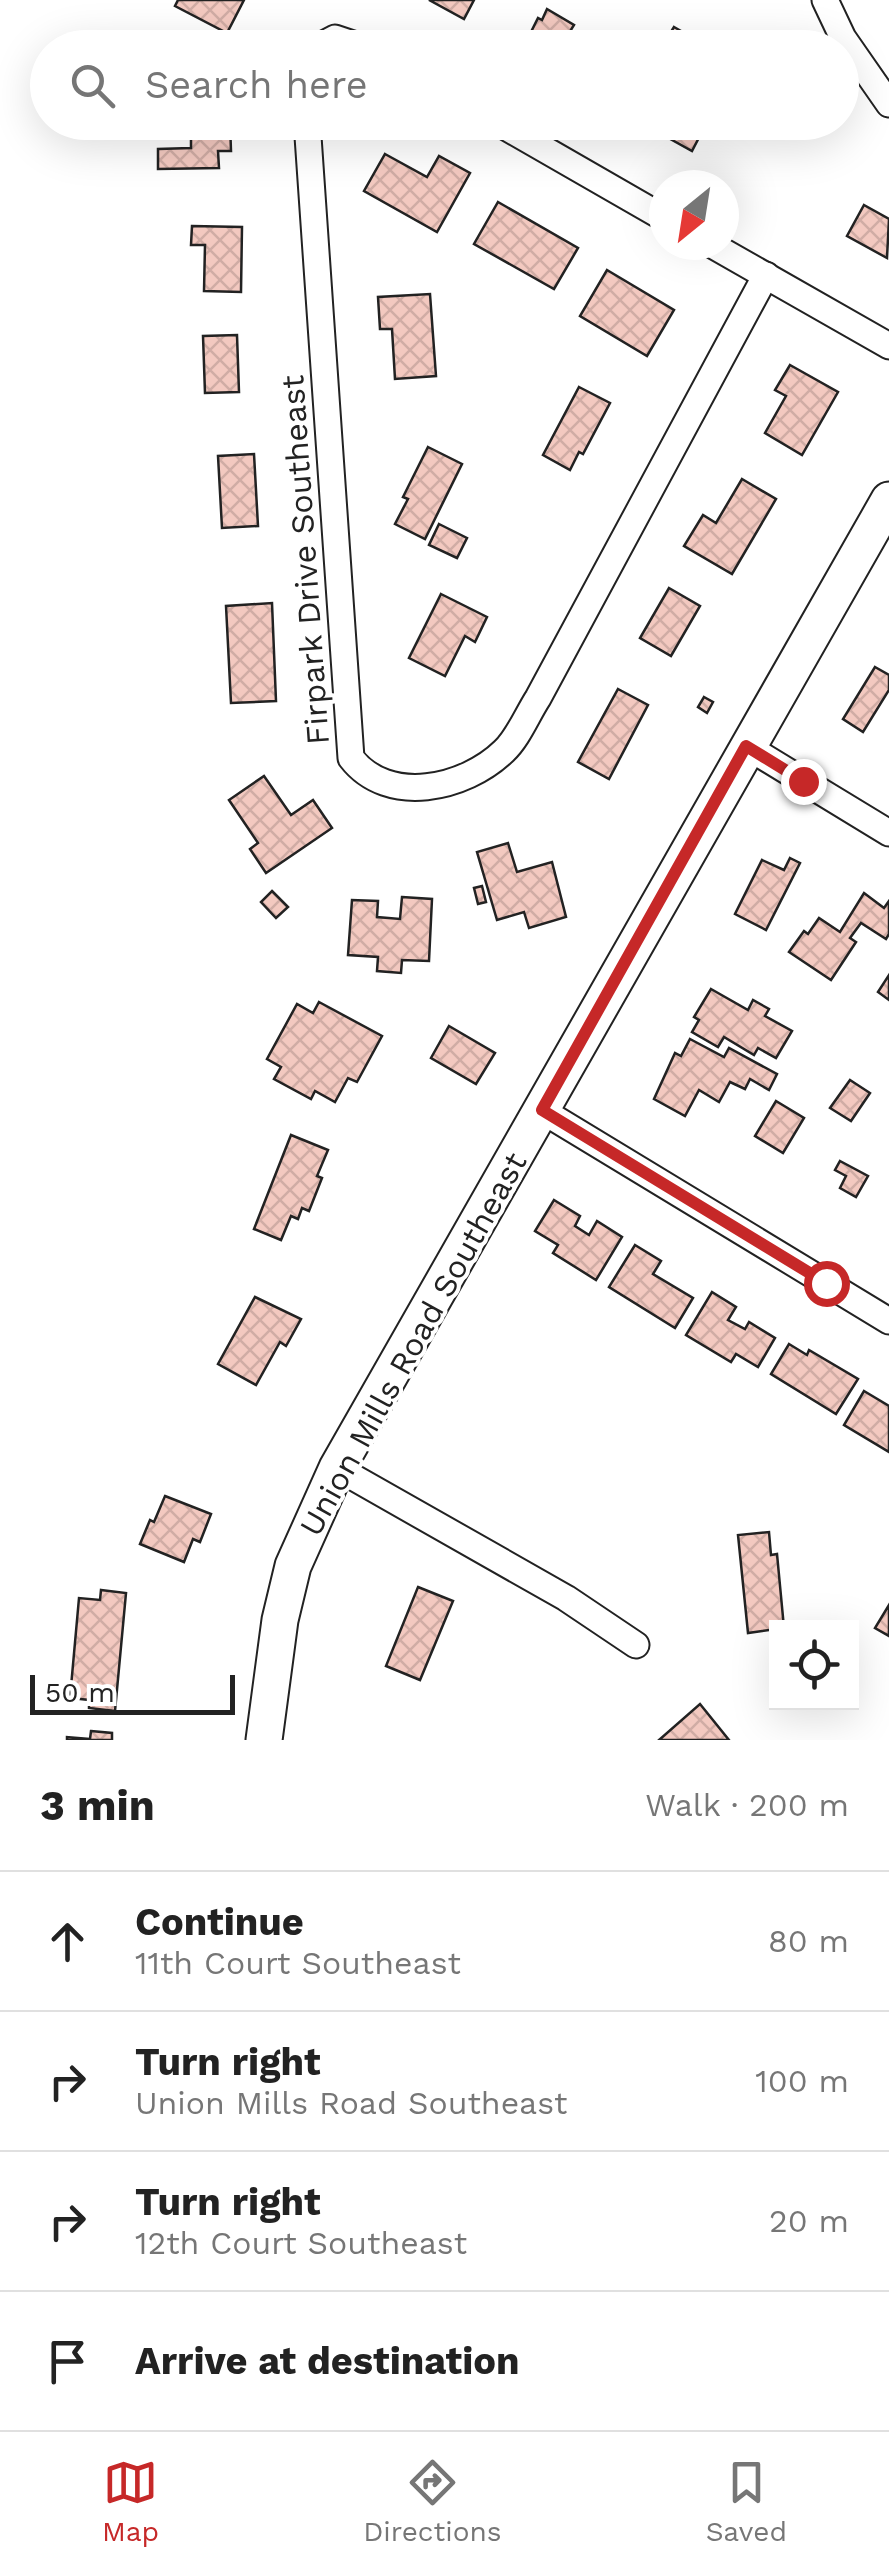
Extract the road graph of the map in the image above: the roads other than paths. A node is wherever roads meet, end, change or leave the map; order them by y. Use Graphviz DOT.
graph roads {
  1 [pos="825,0"];
  2 [pos="840,30"];
  3 [pos="859,60"];
  4 [pos="889,104"];
  5 [pos="309,140"];
  6 [pos="528,140"];
  7 [pos="649,209"];
  8 [pos="738,260"];
  9 [pos="766,276"];
  10 [pos="889,346"];
  11 [pos="889,500"];
  12 [pos="746,746"];
  13 [pos="889,833"];
  14 [pos="542,1110"];
  15 [pos="889,1321"];
  16 [pos="338,1468"];
  17 [pos="636,1645"];
  18 [pos="264,1740"];
  1 -- 2 [label="street"];
  3 -- 4 [label="street"];
  5 -- 9 [label="street, Firpark Drive Southeast"];
  6 -- 7 [label="street"];
  8 -- 9 [label="street"];
  9 -- 10 [label="street"];
  11 -- 12 [label="street, Union Mills Road Southeast"];
  12 -- 13 [label="street"];
  12 -- 14 [label="street, Union Mills Road Southeast"];
  14 -- 15 [label="street"];
  14 -- 16 [label="street, Union Mills Road Southeast"];
  16 -- 17 [label="street"];
  16 -- 18 [label="street, Union Mills Road Southeast"];
}
